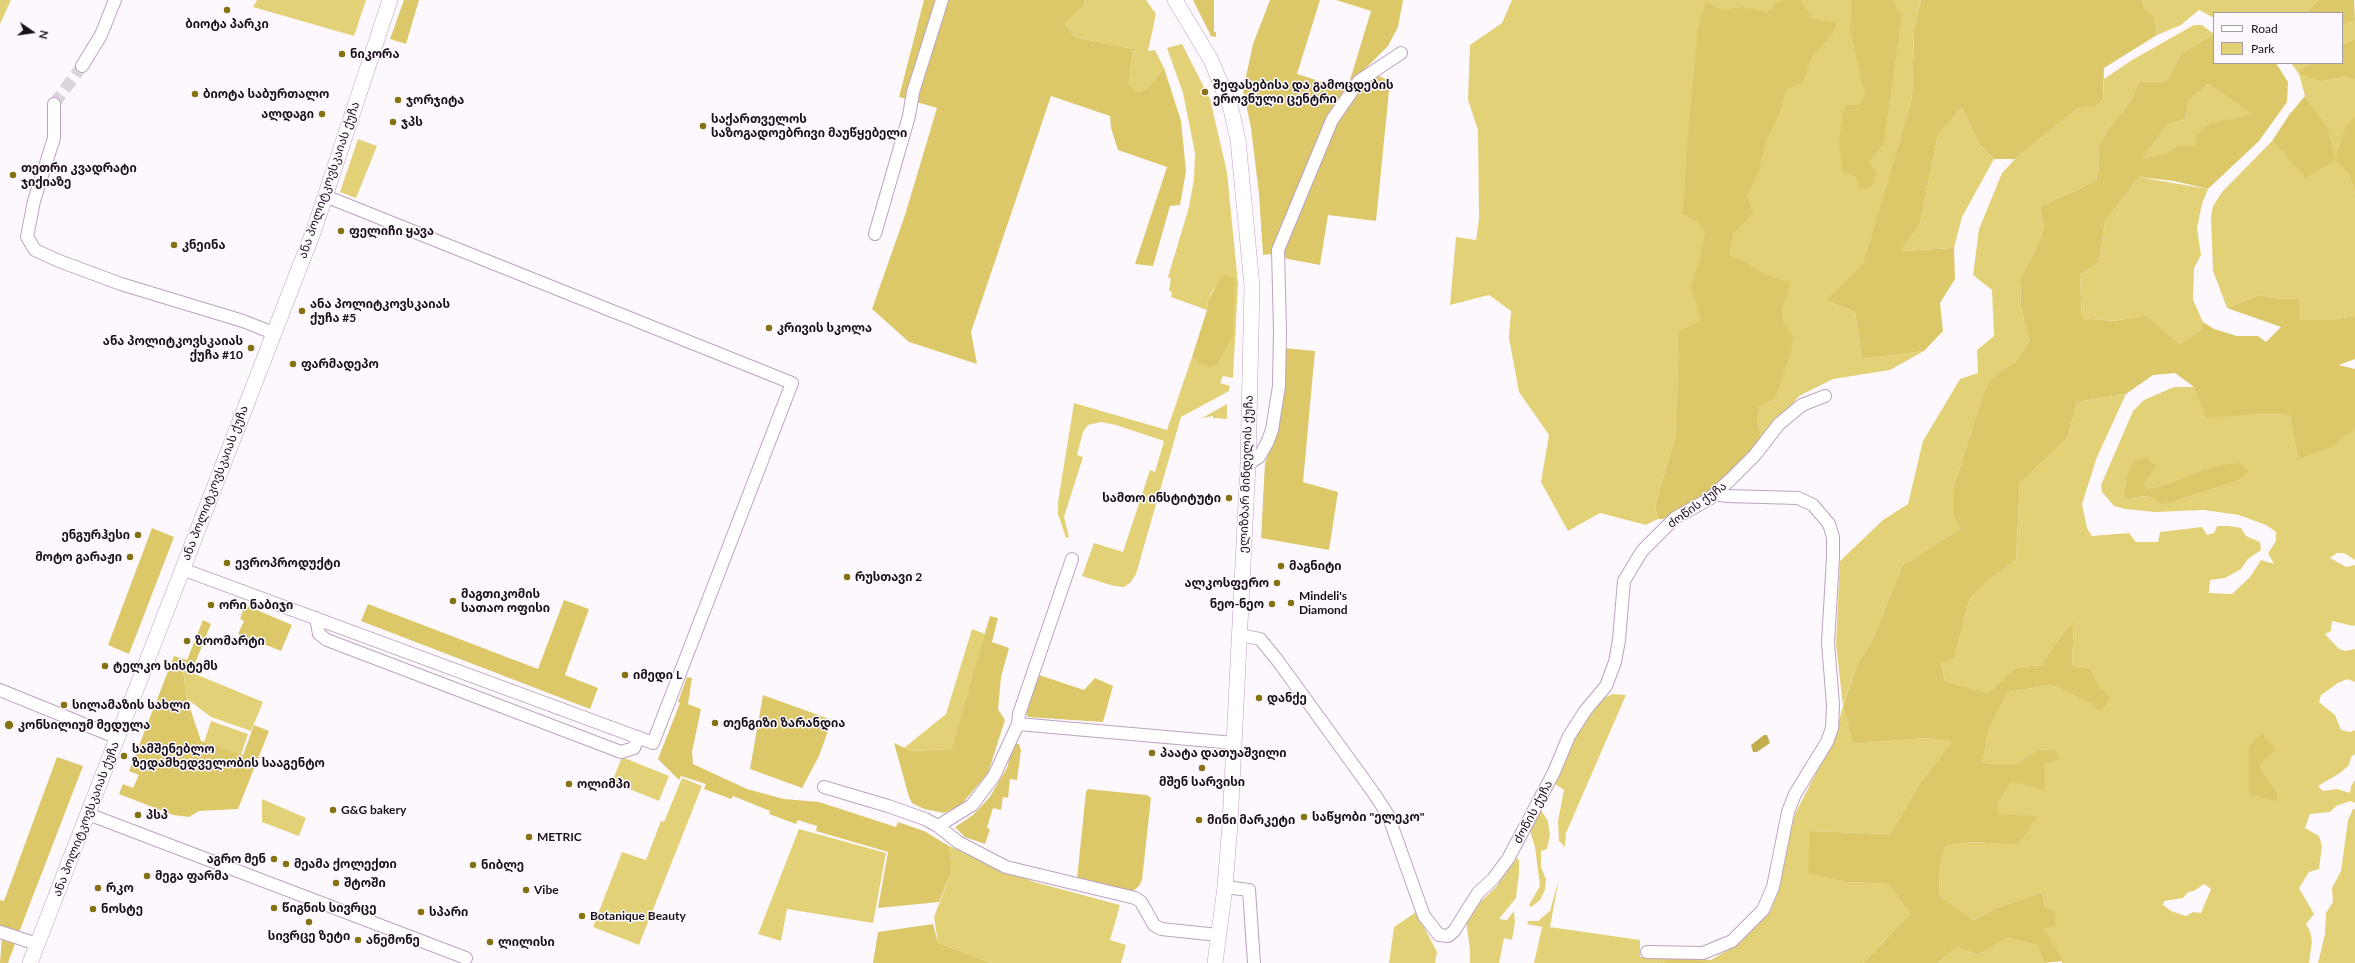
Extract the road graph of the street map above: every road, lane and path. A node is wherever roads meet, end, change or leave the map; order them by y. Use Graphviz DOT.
graph roads {
  1 [pos="115,0"];
  2 [pos="942,0"];
  3 [pos="1175,0"];
  4 [pos="388,1"];
  5 [pos="1401,53"];
  6 [pos="82,66"];
  7 [pos="54,104"];
  8 [pos="325,196"];
  9 [pos="876,234"];
  10 [pos="273,333"];
  11 [pos="1825,396"];
  12 [pos="1248,464"];
  13 [pos="1715,494"];
  14 [pos="1072,559"];
  15 [pos="182,569"];
  16 [pos="316,618"];
  17 [pos="1240,635"];
  18 [pos="0,690"];
  19 [pos="1018,724"];
  20 [pos="638,737"];
  21 [pos="118,738"];
  22 [pos="1234,743"];
  23 [pos="824,787"];
  24 [pos="88,814"];
  25 [pos="938,826"];
  26 [pos="1225,887"];
  27 [pos="0,932"];
  28 [pos="1218,935"];
  29 [pos="37,944"];
  30 [pos="1647,952"];
  31 [pos="466,958"];
  32 [pos="30,963"];
  33 [pos="1215,963"];
  34 [pos="1254,963"];
  1 -- 6 [label="street"];
  2 -- 9 [label="street"];
  3 -- 12 [label="street, ელიზბარ მინდელის ქუჩა"];
  4 -- 8 [label="street, ანა პოლიტკოვსკაიას ქუჩა"];
  5 -- 12 [label="street"];
  7 -- 10 [label="street"];
  8 -- 10 [label="street, ანა პოლიტკოვსკაიას ქუჩა"];
  8 -- 20 [label="street"];
  10 -- 15 [label="street, ანა პოლიტკოვსკაიას ქუჩა"];
  11 -- 13 [label="street, ძოწის ქუჩა"];
  12 -- 17 [label="street, ელიზბარ მინდელის ქუჩა"];
  13 -- 17 [label="street, ძოწის ქუჩა"];
  13 -- 30 [label="street"];
  14 -- 19 [label="street"];
  15 -- 16 [label="street"];
  15 -- 21 [label="street, ანა პოლიტკოვსკაიას ქუჩა"];
  16 -- 20 [label="street"];
  16 -- 20 [label="street"];
  17 -- 22 [label="street, ელიზბარ მინდელის ქუჩა"];
  18 -- 21 [label="street"];
  19 -- 22 [label="street"];
  19 -- 25 [label="street"];
  21 -- 24 [label="street, ანა პოლიტკოვსკაიას ქუჩა"];
  22 -- 26 [label="street, ელიზბარ მინდელის ქუჩა"];
  23 -- 25 [label="street"];
  24 -- 29 [label="street, ანა პოლიტკოვსკაიას ქუჩა"];
  24 -- 31 [label="street"];
  25 -- 28 [label="street"];
  26 -- 28 [label="street, ელიზბარ მინდელის ქუჩა"];
  26 -- 34 [label="street"];
  27 -- 29 [label="street"];
  28 -- 33 [label="street, ელიზბარ მინდელის ქუჩა"];
  29 -- 32 [label="street, ანა პოლიტკოვსკაიას ქუჩა"];
}
